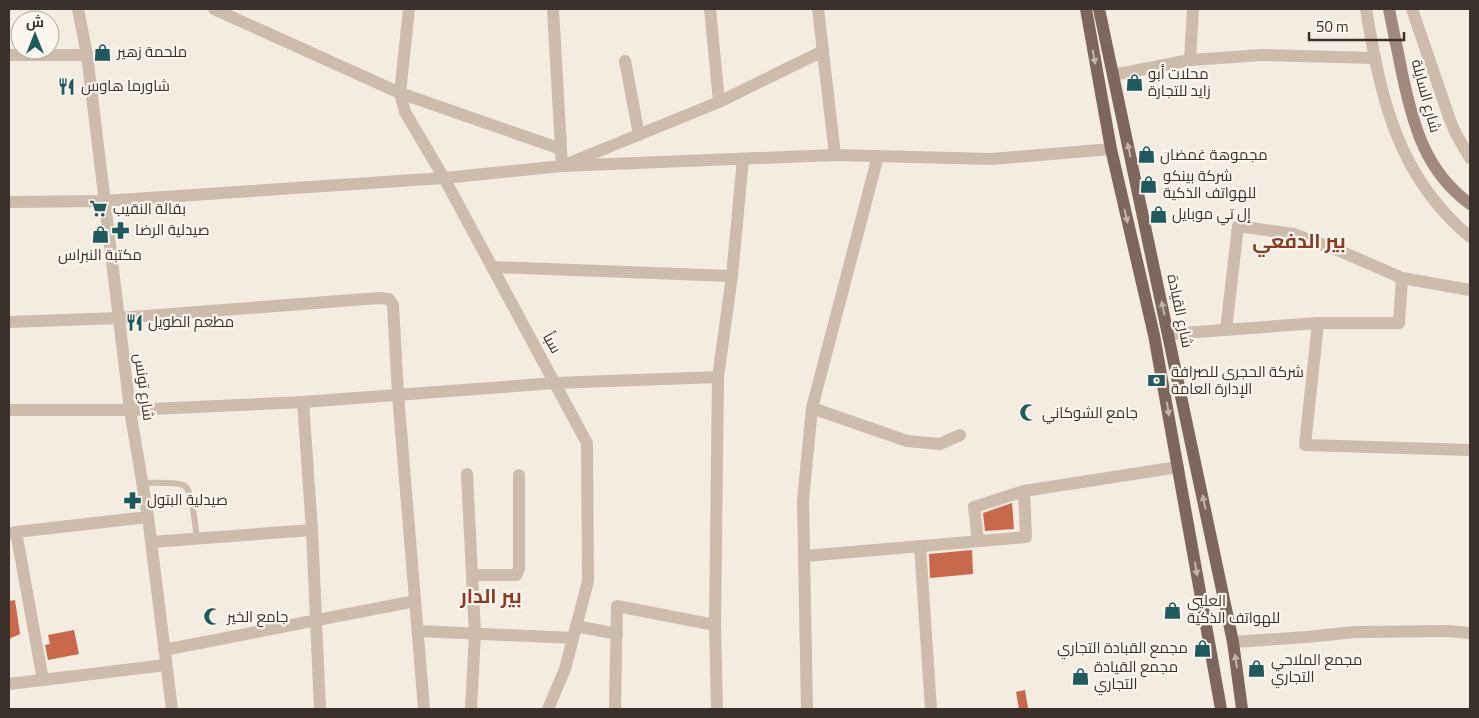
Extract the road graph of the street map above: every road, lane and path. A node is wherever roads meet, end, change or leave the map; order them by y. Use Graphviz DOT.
graph roads {
  1 [pos="78,9"];
  2 [pos="214,9"];
  3 [pos="412,9"];
  4 [pos="553,9"];
  5 [pos="710,9"];
  6 [pos="818,9"];
  7 [pos="1086,9"];
  8 [pos="1099,9"];
  9 [pos="1193,9"];
  10 [pos="1366,9"];
  11 [pos="1389,9"];
  12 [pos="1412,9"];
  13 [pos="228,13"];
  14 [pos="823,51"];
  15 [pos="9,55"];
  16 [pos="87,55"];
  17 [pos="1375,58"];
  18 [pos="1190,60"];
  19 [pos="624,61"];
  20 [pos="1113,75"];
  21 [pos="400,93"];
  22 [pos="719,102"];
  23 [pos="638,135"];
  24 [pos="561,149"];
  25 [pos="1110,149"];
  26 [pos="835,155"];
  27 [pos="878,156"];
  28 [pos="1470,158"];
  29 [pos="742,159"];
  30 [pos="562,166"];
  31 [pos="444,178"];
  32 [pos="104,201"];
  33 [pos="9,202"];
  34 [pos="1470,204"];
  35 [pos="1470,237"];
  36 [pos="492,267"];
  37 [pos="732,276"];
  38 [pos="1402,278"];
  39 [pos="1470,290"];
  40 [pos="119,318"];
  41 [pos="9,322"];
  42 [pos="1318,323"];
  43 [pos="1226,330"];
  44 [pos="1169,334"];
  45 [pos="718,377"];
  46 [pos="555,383"];
  47 [pos="398,394"];
  48 [pos="303,402"];
  49 [pos="812,408"];
  50 [pos="9,410"];
  51 [pos="130,410"];
  52 [pos="960,435"];
  53 [pos="1470,450"];
  54 [pos="1178,467"];
  55 [pos="466,474"];
  56 [pos="519,475"];
  57 [pos="142,483"];
  58 [pos="1024,491"];
  59 [pos="148,517"];
  60 [pos="312,530"];
  61 [pos="13,533"];
  62 [pos="197,538"];
  63 [pos="978,541"];
  64 [pos="151,542"];
  65 [pos="920,546"];
  66 [pos="805,556"];
  67 [pos="472,576"];
  68 [pos="415,602"];
  69 [pos="316,620"];
  70 [pos="716,624"];
  71 [pos="418,631"];
  72 [pos="575,632"];
  73 [pos="1470,633"];
  74 [pos="475,634"];
  75 [pos="616,634"];
  76 [pos="1233,642"];
  77 [pos="164,650"];
  78 [pos="166,665"];
  79 [pos="43,680"];
  80 [pos="9,684"];
  81 [pos="172,709"];
  82 [pos="320,709"];
  83 [pos="424,709"];
  84 [pos="471,709"];
  85 [pos="548,709"];
  86 [pos="615,709"];
  87 [pos="717,709"];
  88 [pos="807,709"];
  89 [pos="931,709"];
  90 [pos="1222,709"];
  91 [pos="1242,709"];
  1 -- 16 [label="street, شارع تونس"];
  2 -- 13 [label="street"];
  3 -- 21 [label="street, سبأ"];
  4 -- 24 [label="street"];
  5 -- 22 [label="street"];
  6 -- 14 [label="street"];
  7 -- 25 [label="main road, شارع القيادة, one-way"];
  8 -- 20 [label="main road, شارع القيادة"];
  9 -- 18 [label="street"];
  10 -- 17 [label="street"];
  11 -- 34 [label="main road, شارع السايلة"];
  12 -- 28 [label="street"];
  13 -- 21 [label="street"];
  14 -- 22 [label="street"];
  14 -- 26 [label="street"];
  15 -- 16 [label="street"];
  16 -- 32 [label="street, شارع تونس"];
  17 -- 18 [label="street"];
  17 -- 35 [label="street"];
  18 -- 20 [label="street"];
  19 -- 23 [label="street"];
  44 -- 20 [label="main road, شارع القيادة, one-way"];
  21 -- 24 [label="street"];
  21 -- 31 [label="street, سبأ"];
  22 -- 23 [label="street"];
  23 -- 30 [label="street"];
  24 -- 30 [label="street"];
  25 -- 27 [label="street"];
  25 -- 54 [label="main road, شارع القيادة, one-way"];
  26 -- 27 [label="street"];
  26 -- 29 [label="street"];
  27 -- 49 [label="street"];
  29 -- 30 [label="street"];
  29 -- 37 [label="street"];
  30 -- 31 [label="street"];
  31 -- 32 [label="street"];
  31 -- 36 [label="street, سبأ"];
  32 -- 33 [label="street"];
  32 -- 40 [label="street, شارع تونس"];
  36 -- 37 [label="street"];
  36 -- 46 [label="street, سبأ"];
  37 -- 45 [label="street"];
  38 -- 39 [label="street"];
  38 -- 42 [label="street"];
  38 -- 43 [label="street"];
  40 -- 41 [label="street"];
  40 -- 47 [label="street"];
  40 -- 51 [label="street, شارع تونس"];
  42 -- 43 [label="street"];
  42 -- 53 [label="street"];
  43 -- 44 [label="street"];
  76 -- 44 [label="main road, شارع القيادة, one-way"];
  45 -- 46 [label="street"];
  45 -- 70 [label="street"];
  46 -- 47 [label="street"];
  46 -- 72 [label="street, سبأ"];
  47 -- 48 [label="street"];
  47 -- 68 [label="street"];
  48 -- 51 [label="street"];
  48 -- 60 [label="street"];
  49 -- 52 [label="street"];
  49 -- 66 [label="street"];
  50 -- 51 [label="street"];
  51 -- 57 [label="street, شارع تونس"];
  54 -- 58 [label="street"];
  54 -- 90 [label="main road, شارع القيادة, one-way"];
  55 -- 67 [label="street"];
  56 -- 67 [label="street"];
  57 -- 59 [label="street, شارع تونس"];
  57 -- 62 [label="lane"];
  58 -- 63 [label="street"];
  58 -- 63 [label="street"];
  59 -- 61 [label="street"];
  59 -- 64 [label="street, شارع تونس"];
  60 -- 62 [label="street"];
  60 -- 69 [label="street"];
  61 -- 79 [label="street"];
  62 -- 64 [label="street"];
  63 -- 65 [label="street"];
  64 -- 77 [label="street, شارع تونس"];
  65 -- 66 [label="street"];
  65 -- 89 [label="street"];
  66 -- 88 [label="street"];
  67 -- 74 [label="street"];
  68 -- 69 [label="street"];
  68 -- 71 [label="street"];
  69 -- 77 [label="street"];
  69 -- 82 [label="street"];
  70 -- 75 [label="street"];
  70 -- 87 [label="street"];
  71 -- 74 [label="street"];
  71 -- 83 [label="street"];
  72 -- 74 [label="street"];
  72 -- 75 [label="street"];
  72 -- 85 [label="street, سبأ"];
  73 -- 76 [label="street"];
  74 -- 84 [label="street"];
  75 -- 86 [label="street"];
  91 -- 76 [label="main road, شارع القيادة, one-way"];
  77 -- 78 [label="street, شارع تونس"];
  78 -- 79 [label="street"];
  78 -- 81 [label="street, شارع تونس"];
  79 -- 80 [label="street"];
}
